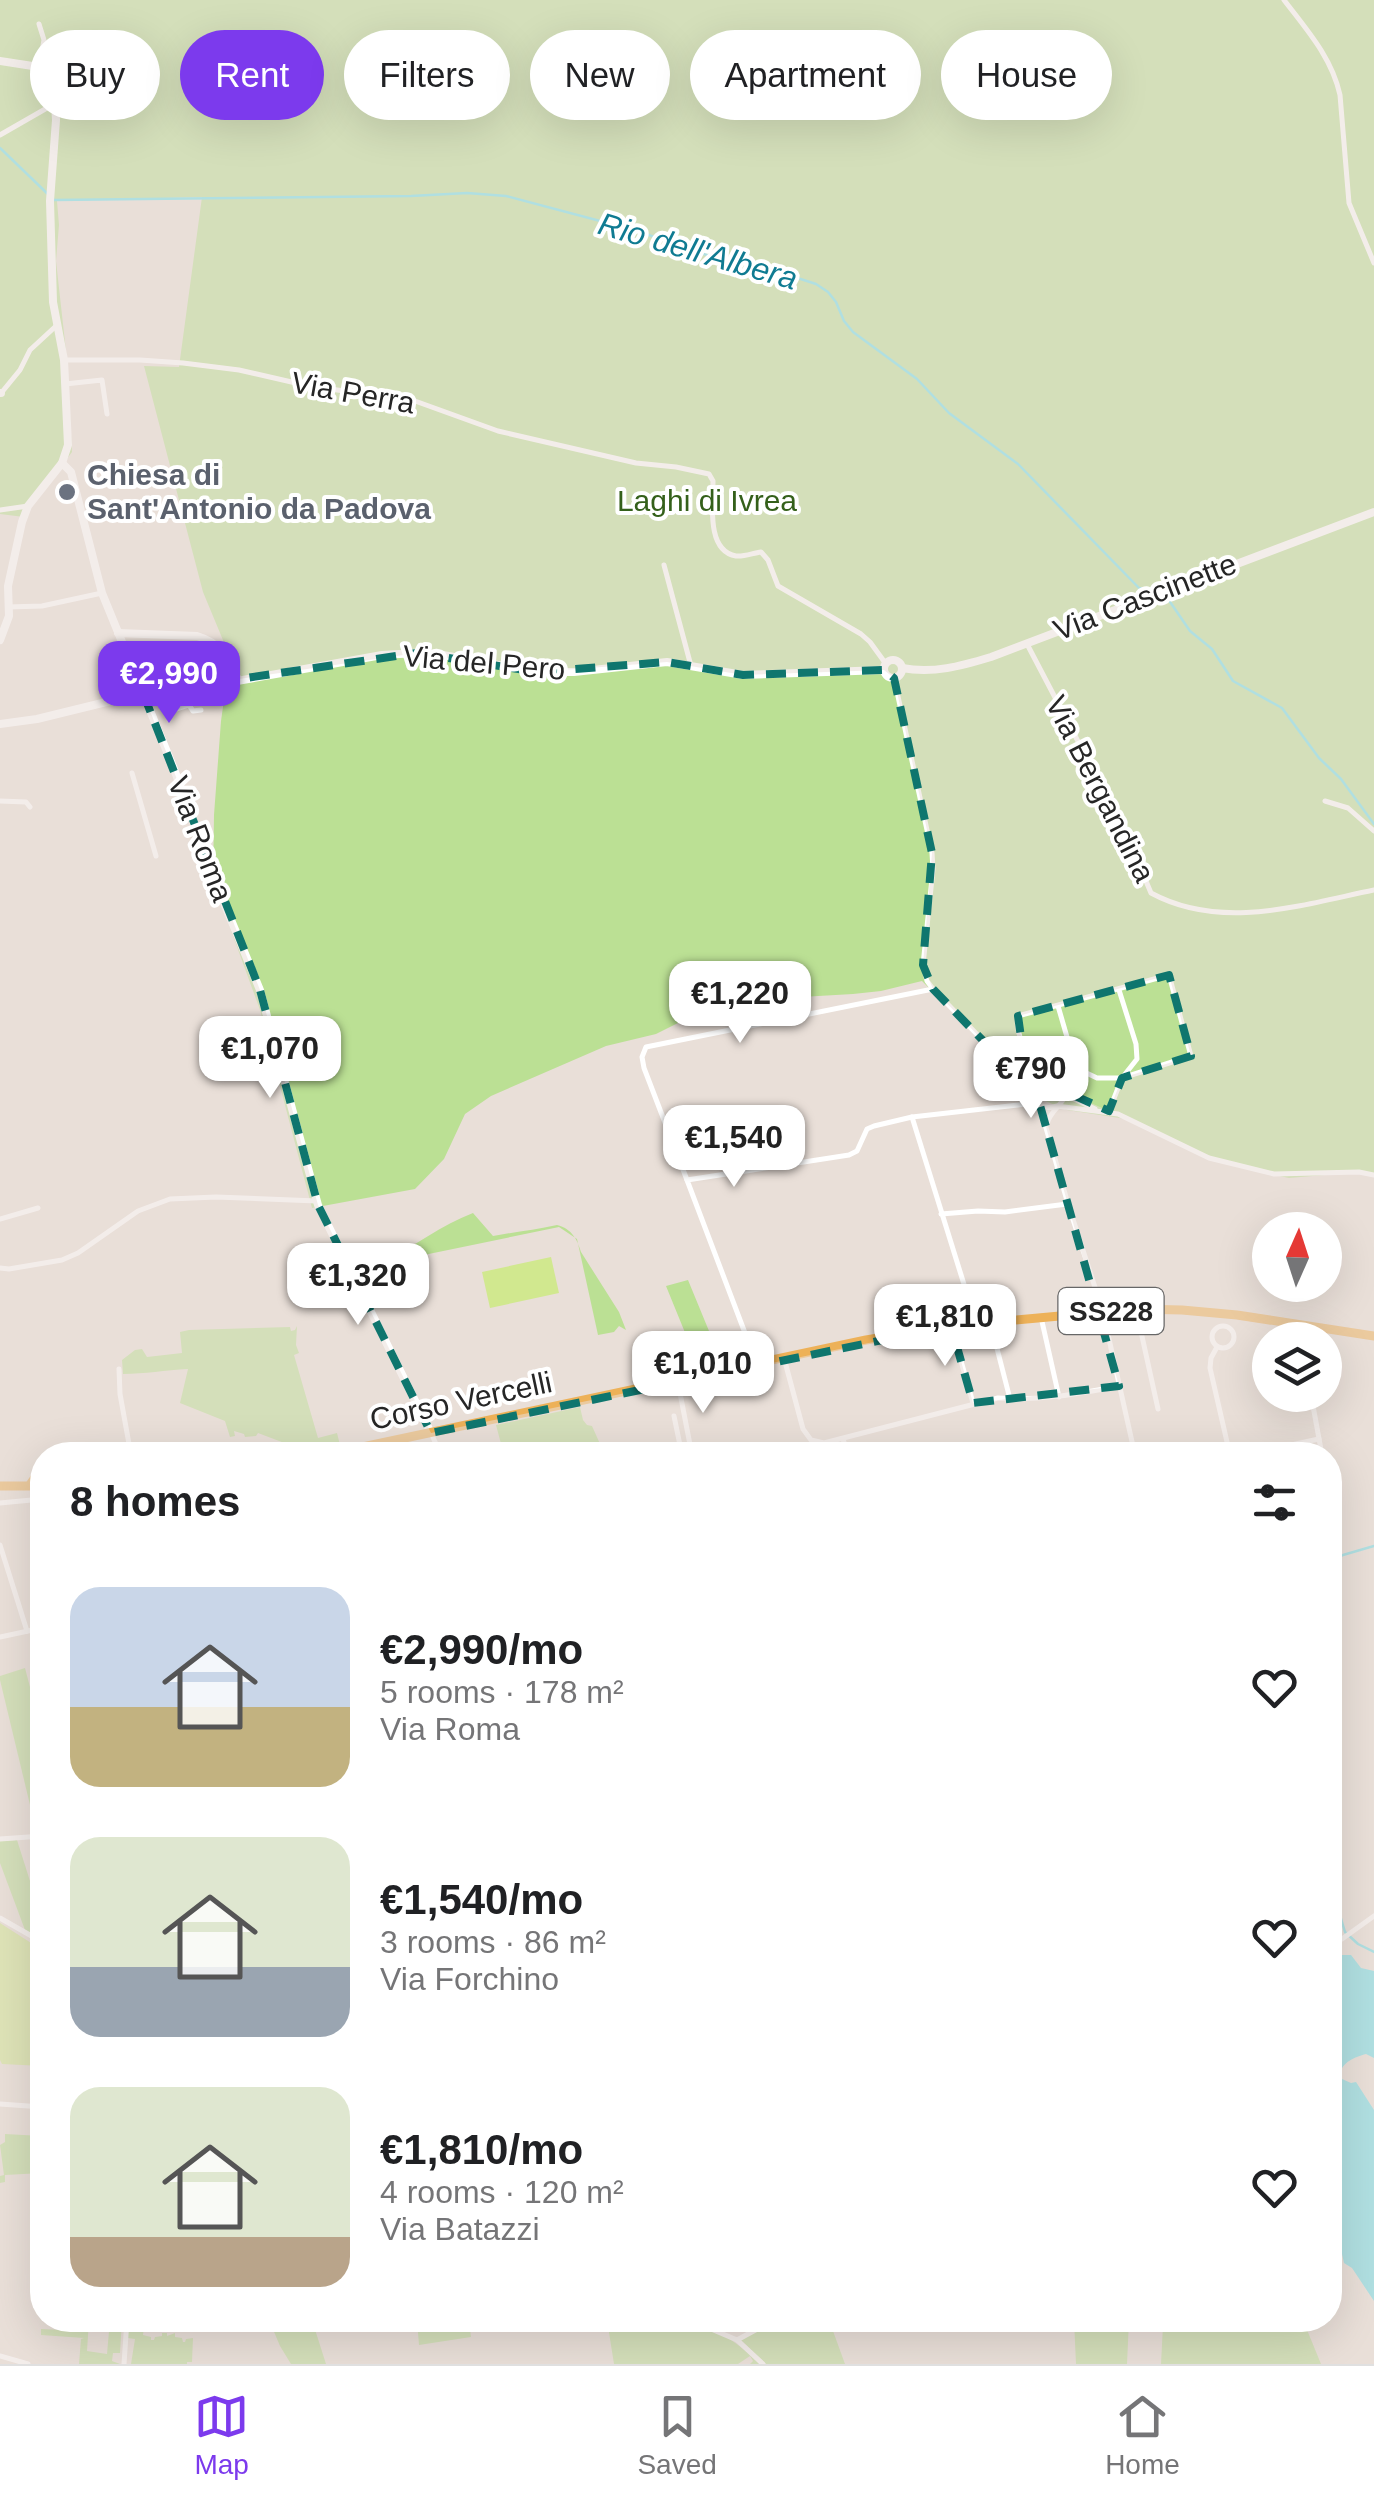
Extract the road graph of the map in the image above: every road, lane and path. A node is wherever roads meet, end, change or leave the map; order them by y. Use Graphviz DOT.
graph roads {
  1 [pos="1284,0"];
  2 [pos="39,24"];
  3 [pos="42,30"];
  4 [pos="0,61"];
  5 [pos="30,67"];
  6 [pos="30,118"];
  7 [pos="55,120"];
  8 [pos="0,135"];
  9 [pos="1374,263"];
  10 [pos="56,326"];
  11 [pos="64,360"];
  12 [pos="66,384"];
  13 [pos="0,394"];
  14 [pos="107,414"];
  15 [pos="62,464"];
  16 [pos="28,506"];
  17 [pos="0,510"];
  18 [pos="1374,512"];
  19 [pos="664,566"];
  20 [pos="102,593"];
  21 [pos="8,607"];
  22 [pos="118,633"];
  23 [pos="0,640"];
  24 [pos="1026,642"];
  25 [pos="691,666"];
  26 [pos="885,667"];
  27 [pos="899,673"];
  28 [pos="238,680"];
  29 [pos="166,690"];
  30 [pos="144,693"];
  31 [pos="201,710"];
  32 [pos="0,724"];
  33 [pos="132,773"];
  34 [pos="0,800"];
  35 [pos="1325,801"];
  36 [pos="30,807"];
  37 [pos="1374,831"];
  38 [pos="156,856"];
  39 [pos="1374,890"];
  40 [pos="933,990"];
  41 [pos="1119,990"];
  42 [pos="1058,1006"];
  43 [pos="1025,1049"];
  44 [pos="1072,1055"];
  45 [pos="999,1057"];
  46 [pos="1022,1076"];
  47 [pos="1034,1077"];
  48 [pos="1122,1078"];
  49 [pos="1066,1095"];
  50 [pos="1034,1100"];
  51 [pos="1057,1106"];
  52 [pos="1100,1110"];
  53 [pos="1108,1111"];
  54 [pos="912,1117"];
  55 [pos="1046,1127"];
  56 [pos="1374,1175"];
  57 [pos="687,1180"];
  58 [pos="317,1202"];
  59 [pos="1068,1204"];
  60 [pos="38,1208"];
  61 [pos="941,1214"];
  62 [pos="0,1219"];
  63 [pos="0,1268"];
  64 [pos="1136,1309"];
  65 [pos="1102,1312"];
  66 [pos="1041,1317"];
  67 [pos="990,1322"];
  68 [pos="1274,1322"];
  69 [pos="976,1323"];
  70 [pos="951,1326"];
  71 [pos="1342,1332"];
  72 [pos="1374,1336"];
  73 [pos="1217,1347"];
  74 [pos="784,1358"];
  75 [pos="757,1364"];
  76 [pos="119,1369"];
  77 [pos="680,1380"];
  78 [pos="1119,1386"];
  79 [pos="1059,1397"];
  80 [pos="1010,1399"];
  81 [pos="973,1403"];
  82 [pos="1158,1409"];
  83 [pos="1314,1412"];
  84 [pos="674,1416"];
  85 [pos="431,1434"];
  86 [pos="1319,1438"];
  87 [pos="843,1439"];
  88 [pos="129,1442"];
  89 [pos="391,1442"];
  90 [pos="435,1442"];
  91 [pos="679,1442"];
  92 [pos="689,1442"];
  93 [pos="819,1442"];
  94 [pos="829,1442"];
  95 [pos="844,1442"];
  96 [pos="1132,1442"];
  97 [pos="1227,1442"];
  98 [pos="1301,1442"];
  99 [pos="1320,1442"];
  100 [pos="30,1485"];
  101 [pos="0,1486"];
  102 [pos="30,1501"];
  103 [pos="0,1503"];
  104 [pos="0,1544"];
  105 [pos="30,1631"];
  106 [pos="27,1632"];
  107 [pos="0,1637"];
  108 [pos="30,1837"];
  109 [pos="0,1839"];
  110 [pos="1374,1916"];
  111 [pos="0,1918"];
  112 [pos="30,1935"];
  113 [pos="1342,1939"];
  114 [pos="0,2104"];
  115 [pos="30,2107"];
  116 [pos="126,2332"];
  117 [pos="718,2332"];
  118 [pos="752,2332"];
  119 [pos="737,2340"];
  120 [pos="0,2356"];
  121 [pos="28,2364"];
  122 [pos="124,2364"];
  123 [pos="762,2364"];
  1 -- 9 [label="street"];
  2 -- 3 [label="street"];
  4 -- 5 [label="street"];
  6 -- 8 [label="street"];
  7 -- 10 [label="street"];
  10 -- 11 [label="street"];
  10 -- 13 [label="street"];
  11 -- 12 [label="street"];
  11 -- 26 [label="street, Via Perra"];
  12 -- 14 [label="street"];
  12 -- 15 [label="street"];
  15 -- 16 [label="street"];
  15 -- 20 [label="street, Via Roma"];
  16 -- 17 [label="street"];
  16 -- 21 [label="street"];
  18 -- 24 [label="street, Via Cascinette"];
  19 -- 25 [label="street"];
  20 -- 21 [label="street"];
  20 -- 22 [label="street, Via Roma"];
  21 -- 23 [label="street"];
  22 -- 28 [label="street"];
  22 -- 30 [label="street, Via Roma"];
  24 -- 27 [label="street, Via Cascinette"];
  24 -- 39 [label="street, Via Bergandina"];
  25 -- 26 [label="street, Via del Pero"];
  25 -- 28 [label="street, Via del Pero"];
  26 -- 27 [label="street"];
  26 -- 27 [label="street"];
  27 -- 40 [label="street"];
  28 -- 29 [label="street, Via del Pero"];
  29 -- 30 [label="street, Via del Pero"];
  29 -- 31 [label="street"];
  30 -- 32 [label="street, Via del Pero"];
  30 -- 58 [label="street, Via Roma"];
  33 -- 38 [label="street"];
  34 -- 36 [label="street"];
  35 -- 37 [label="street"];
  40 -- 45 [label="street"];
  40 -- 57 [label="street"];
  41 -- 42 [label="street"];
  41 -- 48 [label="street"];
  41 -- 48 [label="street"];
  42 -- 43 [label="street"];
  42 -- 44 [label="street"];
  43 -- 44 [label="street"];
  43 -- 45 [label="street"];
  44 -- 48 [label="street"];
  45 -- 46 [label="street"];
  46 -- 47 [label="street"];
  46 -- 50 [label="street"];
  47 -- 49 [label="street"];
  47 -- 50 [label="street"];
  48 -- 53 [label="street"];
  49 -- 51 [label="street"];
  49 -- 52 [label="street"];
  50 -- 51 [label="street"];
  50 -- 54 [label="street"];
  50 -- 55 [label="street"];
  51 -- 52 [label="street"];
  51 -- 55 [label="street"];
  52 -- 53 [label="street"];
  53 -- 56 [label="street"];
  54 -- 57 [label="street"];
  54 -- 61 [label="street"];
  55 -- 59 [label="street"];
  57 -- 75 [label="street"];
  58 -- 63 [label="street"];
  58 -- 85 [label="street, Via Roma"];
  59 -- 61 [label="street"];
  59 -- 65 [label="street"];
  60 -- 62 [label="street"];
  61 -- 69 [label="street"];
  64 -- 65 [label="main road, SS228"];
  64 -- 68 [label="main road, SS228"];
  64 -- 82 [label="street"];
  65 -- 66 [label="main road, SS228"];
  65 -- 78 [label="street"];
  66 -- 67 [label="main road, SS228"];
  66 -- 79 [label="street"];
  67 -- 69 [label="main road, SS228"];
  67 -- 80 [label="street"];
  69 -- 70 [label="main road, SS228"];
  70 -- 74 [label="main road, SS228"];
  70 -- 81 [label="street"];
  71 -- 72 [label="main road, SS228"];
  73 -- 73 [label="street"];
  73 -- 97 [label="street"];
  74 -- 75 [label="main road, SS228"];
  74 -- 93 [label="street"];
  75 -- 77 [label="main road, Corso Vercelli / SS228"];
  76 -- 88 [label="street"];
  77 -- 85 [label="main road, Corso Vercelli / SS228"];
  77 -- 92 [label="street"];
  78 -- 79 [label="street"];
  78 -- 96 [label="street"];
  79 -- 80 [label="street"];
  80 -- 81 [label="street"];
  81 -- 87 [label="street"];
  83 -- 86 [label="street"];
  84 -- 91 [label="street"];
  85 -- 89 [label="main road, Corso Vercelli / SS228"];
  85 -- 90 [label="street"];
  86 -- 98 [label="street"];
  86 -- 99 [label="street"];
  87 -- 94 [label="street"];
  87 -- 95 [label="street"];
  100 -- 101 [label="main road"];
  102 -- 103 [label="street"];
  104 -- 106 [label="street"];
  105 -- 106 [label="street"];
  106 -- 107 [label="street"];
  108 -- 109 [label="street"];
  110 -- 113 [label="street"];
  111 -- 112 [label="street"];
  114 -- 115 [label="street"];
  116 -- 122 [label="street"];
  117 -- 119 [label="street"];
  118 -- 119 [label="street"];
  119 -- 123 [label="street"];
  120 -- 121 [label="street"];
}
